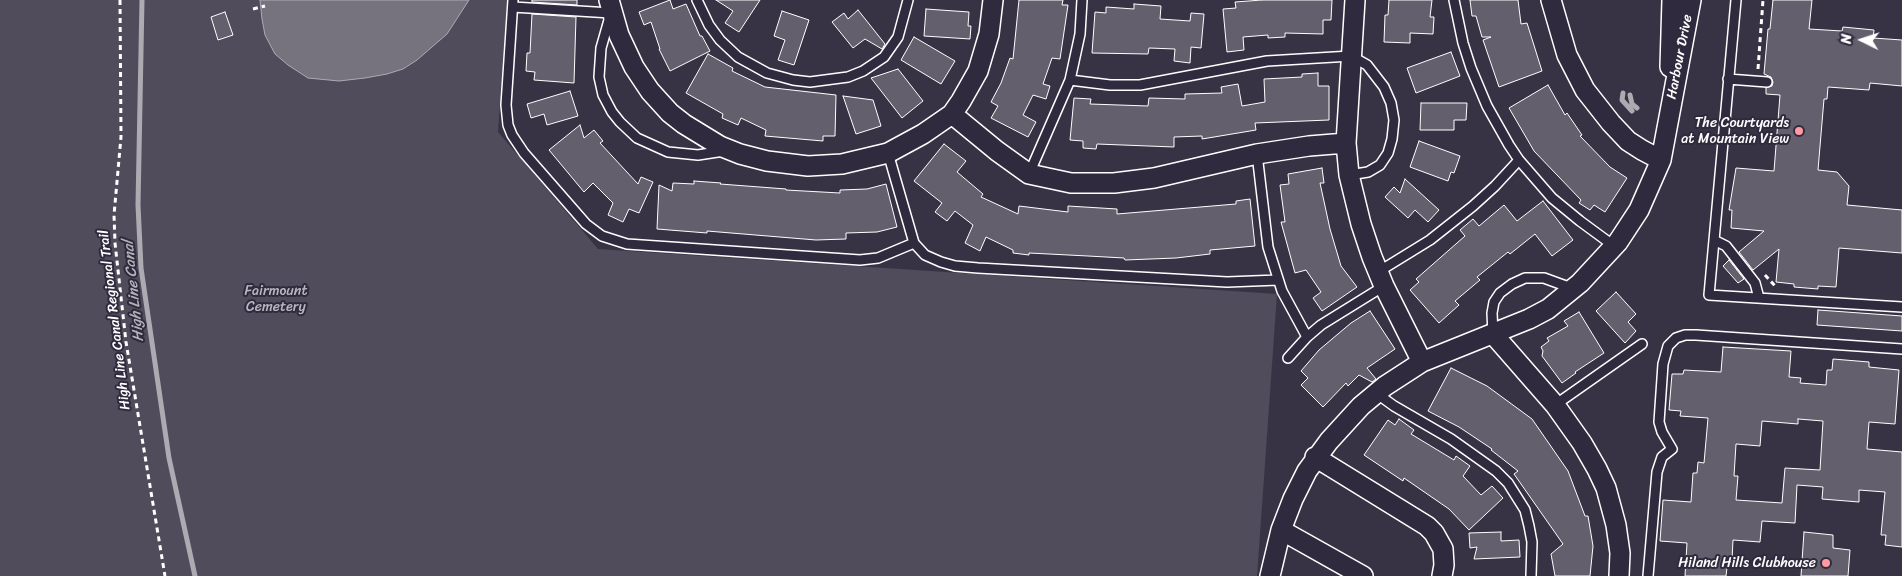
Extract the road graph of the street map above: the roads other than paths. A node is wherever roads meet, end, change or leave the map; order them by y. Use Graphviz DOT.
graph roads {
  1 [pos="698,0"];
  2 [pos="908,0"];
  3 [pos="993,0"];
  4 [pos="1082,0"];
  5 [pos="1355,0"];
  6 [pos="1454,0"];
  7 [pos="1551,0"];
  8 [pos="1672,0"];
  9 [pos="1691,0"];
  10 [pos="1736,0"];
  11 [pos="513,4"];
  12 [pos="610,6"];
  13 [pos="1351,56"];
  14 [pos="1728,79"];
  15 [pos="1070,80"];
  16 [pos="1767,82"];
  17 [pos="1669,113"];
  18 [pos="952,114"];
  19 [pos="1346,143"];
  20 [pos="730,150"];
  21 [pos="888,153"];
  22 [pos="1257,154"];
  23 [pos="1519,160"];
  24 [pos="1661,160"];
  25 [pos="1029,174"];
  26 [pos="1349,175"];
  27 [pos="1714,240"];
  28 [pos="914,243"];
  29 [pos="1614,246"];
  30 [pos="1381,279"];
  31 [pos="1278,280"];
  32 [pos="1574,289"];
  33 [pos="1759,298"];
  34 [pos="1902,307"];
  35 [pos="1493,334"];
  36 [pos="1307,337"];
  37 [pos="1642,344"];
  38 [pos="1902,348"];
  39 [pos="1288,358"];
  40 [pos="1422,362"];
  41 [pos="1376,393"];
  42 [pos="1555,405"];
  43 [pos="1315,458"];
  44 [pos="1281,530"];
  45 [pos="1270,576"];
  46 [pos="1363,576"];
  47 [pos="1442,576"];
  48 [pos="1531,576"];
  49 [pos="1619,576"];
  50 [pos="1648,576"];
  1 -- 2 [label="lane"];
  3 -- 18 [label="street"];
  4 -- 15 [label="lane"];
  5 -- 13 [label="street"];
  6 -- 23 [label="lane"];
  7 -- 24 [label="street"];
  8 -- 17 [label="street, Harbour Drive"];
  9 -- 17 [label="street, Harbour Drive"];
  10 -- 14 [label="lane"];
  11 -- 12 [label="lane"];
  11 -- 28 [label="lane"];
  12 -- 20 [label="street"];
  12 -- 20 [label="lane"];
  13 -- 15 [label="lane"];
  13 -- 19 [label="street"];
  13 -- 26 [label="lane"];
  14 -- 16 [label="lane"];
  14 -- 27 [label="lane"];
  15 -- 25 [label="lane"];
  17 -- 24 [label="street, Harbour Drive"];
  18 -- 21 [label="street"];
  18 -- 25 [label="street"];
  19 -- 22 [label="street"];
  19 -- 26 [label="street"];
  20 -- 21 [label="street"];
  21 -- 28 [label="lane"];
  22 -- 25 [label="street"];
  22 -- 31 [label="lane"];
  23 -- 29 [label="lane"];
  23 -- 30 [label="lane"];
  24 -- 29 [label="street, Harbour Drive"];
  26 -- 30 [label="street"];
  27 -- 33 [label="lane"];
  27 -- 33 [label="lane"];
  28 -- 31 [label="lane"];
  29 -- 32 [label="street, Harbour Drive"];
  30 -- 36 [label="lane"];
  30 -- 40 [label="street"];
  31 -- 36 [label="lane"];
  32 -- 35 [label="street, Harbour Drive"];
  32 -- 35 [label="lane"];
  33 -- 34 [label="lane"];
  35 -- 40 [label="street, Harbour Drive"];
  35 -- 42 [label="street"];
  36 -- 39 [label="lane"];
  37 -- 42 [label="lane"];
  38 -- 50 [label="lane"];
  40 -- 41 [label="street, Harbour Drive"];
  41 -- 43 [label="street, Harbour Drive"];
  41 -- 48 [label="lane"];
  42 -- 49 [label="street"];
  43 -- 44 [label="street, Harbour Drive"];
  43 -- 47 [label="street"];
  44 -- 45 [label="street, Harbour Drive"];
  44 -- 46 [label="street"];
}
